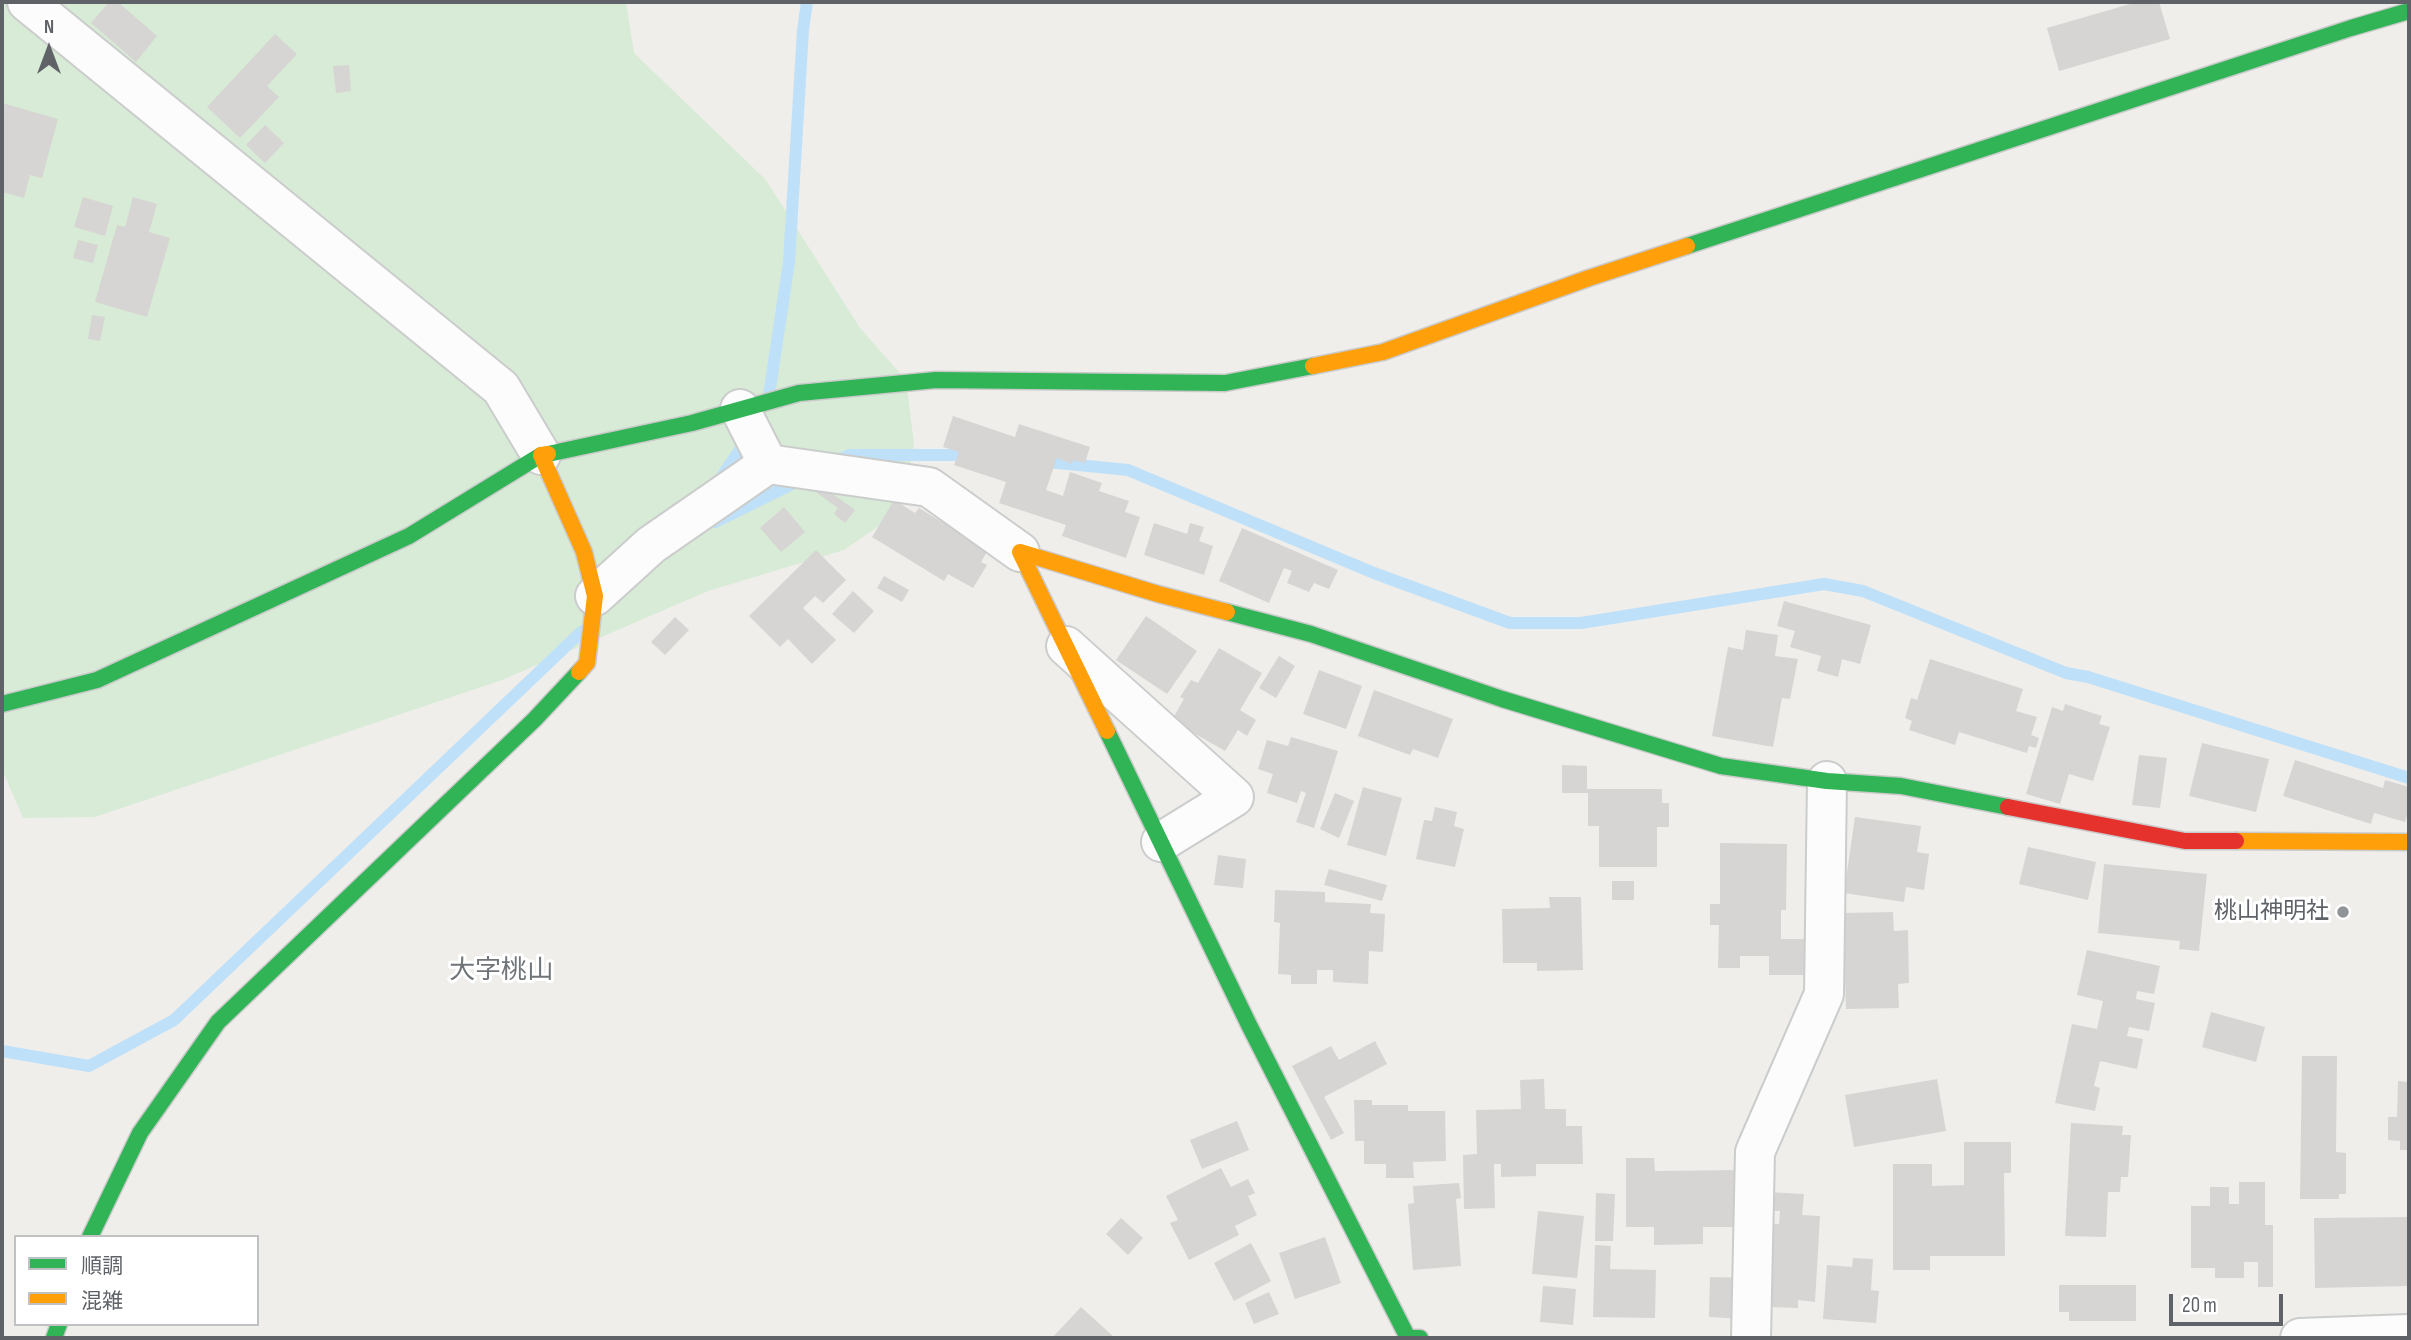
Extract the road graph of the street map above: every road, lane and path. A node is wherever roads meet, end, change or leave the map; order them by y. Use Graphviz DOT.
graph roads {
  1 [pos="27,2"];
  2 [pos="2407,11"];
  3 [pos="740,409"];
  4 [pos="541,455"];
  5 [pos="768,464"];
  6 [pos="1020,552"];
  7 [pos="595,596"];
  8 [pos="1066,646"];
  9 [pos="2,704"];
  10 [pos="1827,781"];
  11 [pos="1161,842"];
  12 [pos="2409,842"];
  13 [pos="91,1235"];
  14 [pos="2409,1334"];
  15 [pos="1407,1338"];
  16 [pos="1420,1338"];
  17 [pos="1751,1338"];
  18 [pos="2300,1338"];
  1 -- 4 [label="street"];
  2 -- 3 [label="street"];
  3 -- 4 [label="street"];
  3 -- 5 [label="street"];
  4 -- 7 [label="street"];
  4 -- 9 [label="street"];
  5 -- 6 [label="street"];
  5 -- 7 [label="street"];
  6 -- 8 [label="street"];
  6 -- 10 [label="street"];
  7 -- 13 [label="street"];
  8 -- 11 [label="street"];
  8 -- 11 [label="street"];
  10 -- 12 [label="street"];
  10 -- 17 [label="street"];
  11 -- 15 [label="street"];
  14 -- 18 [label="street"];
  15 -- 16 [label="street"];
}
